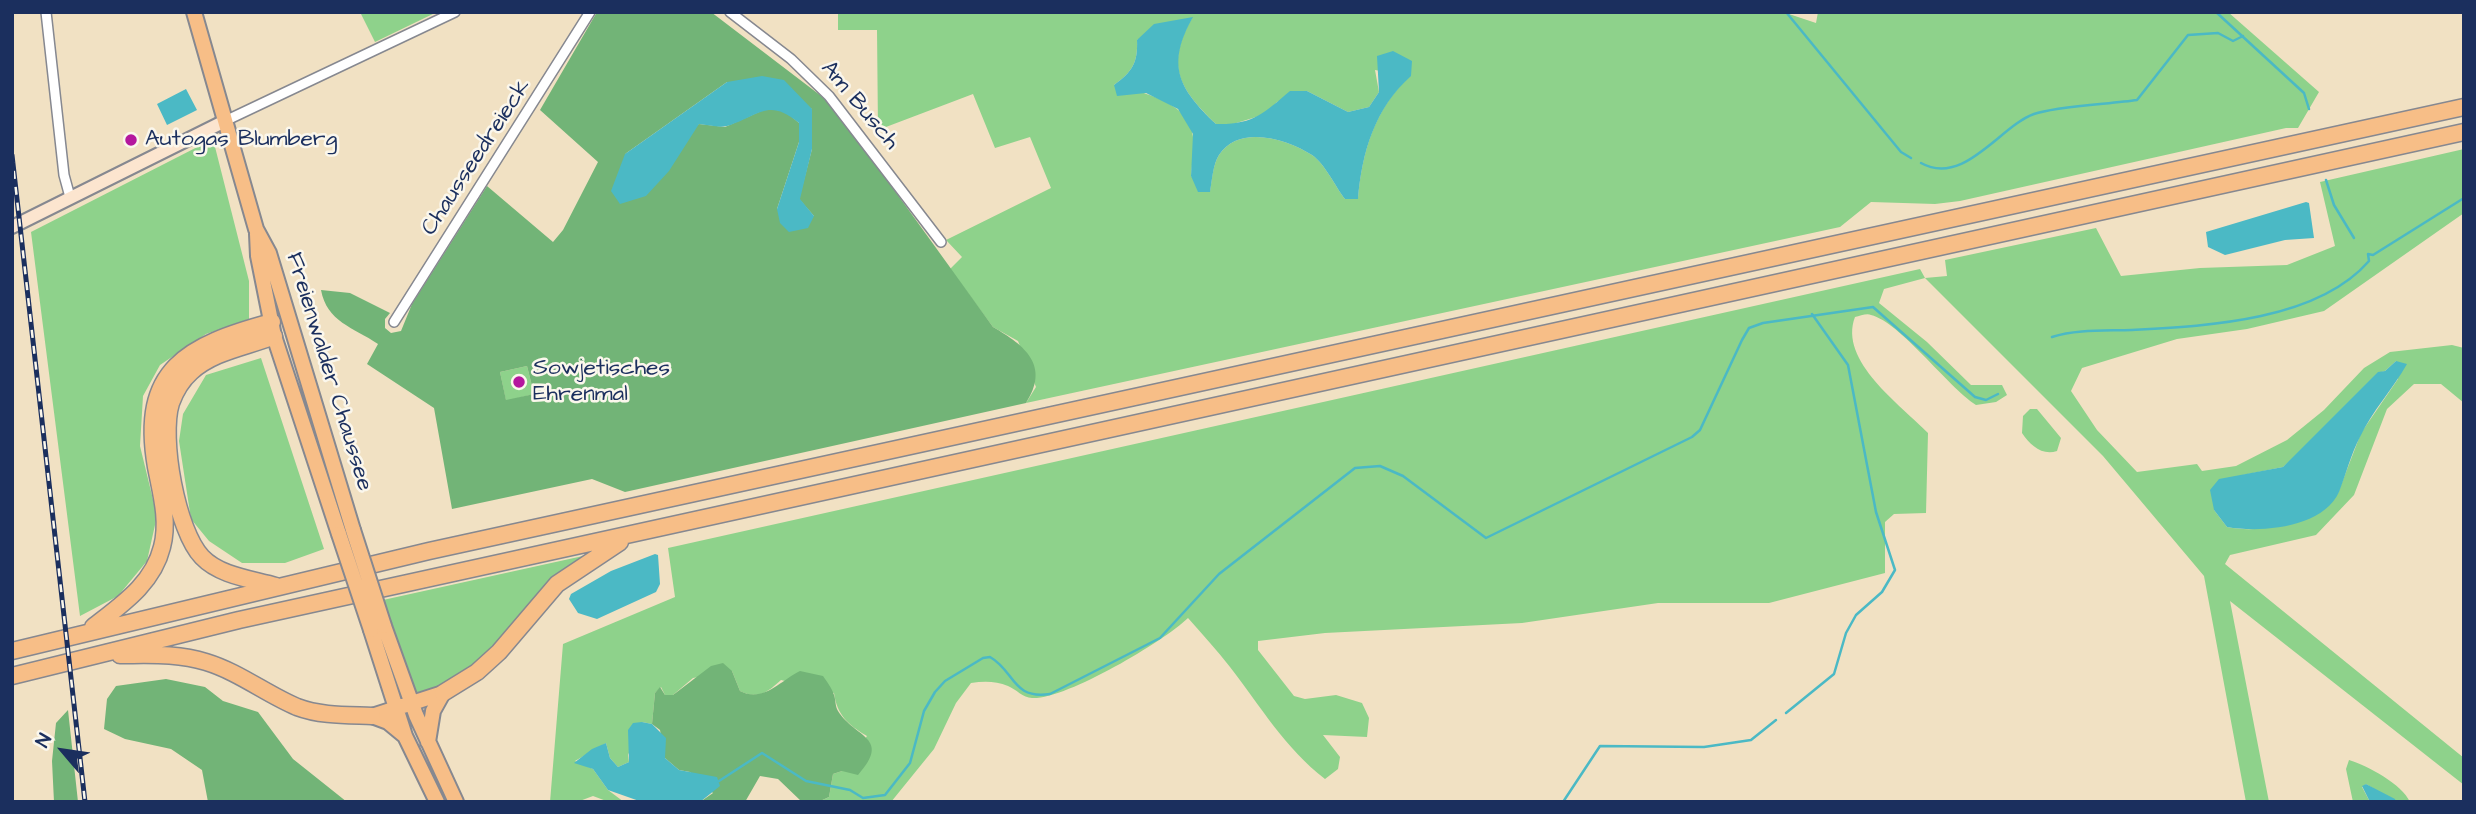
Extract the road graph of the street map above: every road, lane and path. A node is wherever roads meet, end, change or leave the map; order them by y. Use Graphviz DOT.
graph roads {
  1 [pos="46,12"];
  2 [pos="194,12"];
  3 [pos="455,12"];
  4 [pos="590,12"];
  5 [pos="730,12"];
  6 [pos="2464,107"];
  7 [pos="225,121"];
  8 [pos="2464,132"];
  9 [pos="70,198"];
  10 [pos="12,227"];
  11 [pos="941,242"];
  12 [pos="394,323"];
  13 [pos="282,327"];
  14 [pos="631,535"];
  15 [pos="278,587"];
  16 [pos="377,628"];
  17 [pos="89,631"];
  18 [pos="12,651"];
  19 [pos="93,655"];
  20 [pos="12,676"];
  21 [pos="443,694"];
  22 [pos="411,703"];
  23 [pos="395,706"];
  24 [pos="372,716"];
  25 [pos="405,736"];
  26 [pos="428,744"];
  27 [pos="437,802"];
  28 [pos="456,802"];
  1 -- 9 [label="street"];
  2 -- 7 [label="main road, Freienwalder Chaussee"];
  3 -- 7 [label="street"];
  4 -- 12 [label="street, Chausseedreieck"];
  5 -- 11 [label="street, Am Busch"];
  6 -- 15 [label="highway"];
  7 -- 9 [label="main road"];
  7 -- 13 [label="main road, Freienwalder Chaussee"];
  8 -- 14 [label="highway"];
  9 -- 10 [label="main road"];
  13 -- 15 [label="highway"];
  13 -- 16 [label="main road, Freienwalder Chaussee, bridge"];
  13 -- 17 [label="highway"];
  14 -- 19 [label="highway"];
  14 -- 21 [label="highway"];
  15 -- 17 [label="highway"];
  16 -- 22 [label="main road"];
  16 -- 23 [label="main road"];
  17 -- 18 [label="highway"];
  19 -- 20 [label="highway"];
  19 -- 24 [label="highway"];
  21 -- 22 [label="main road"];
  21 -- 26 [label="main road"];
  22 -- 23 [label="main road"];
  22 -- 26 [label="main road"];
  23 -- 24 [label="main road"];
  23 -- 25 [label="main road"];
  24 -- 25 [label="main road"];
  25 -- 27 [label="main road"];
  26 -- 28 [label="main road"];
}
